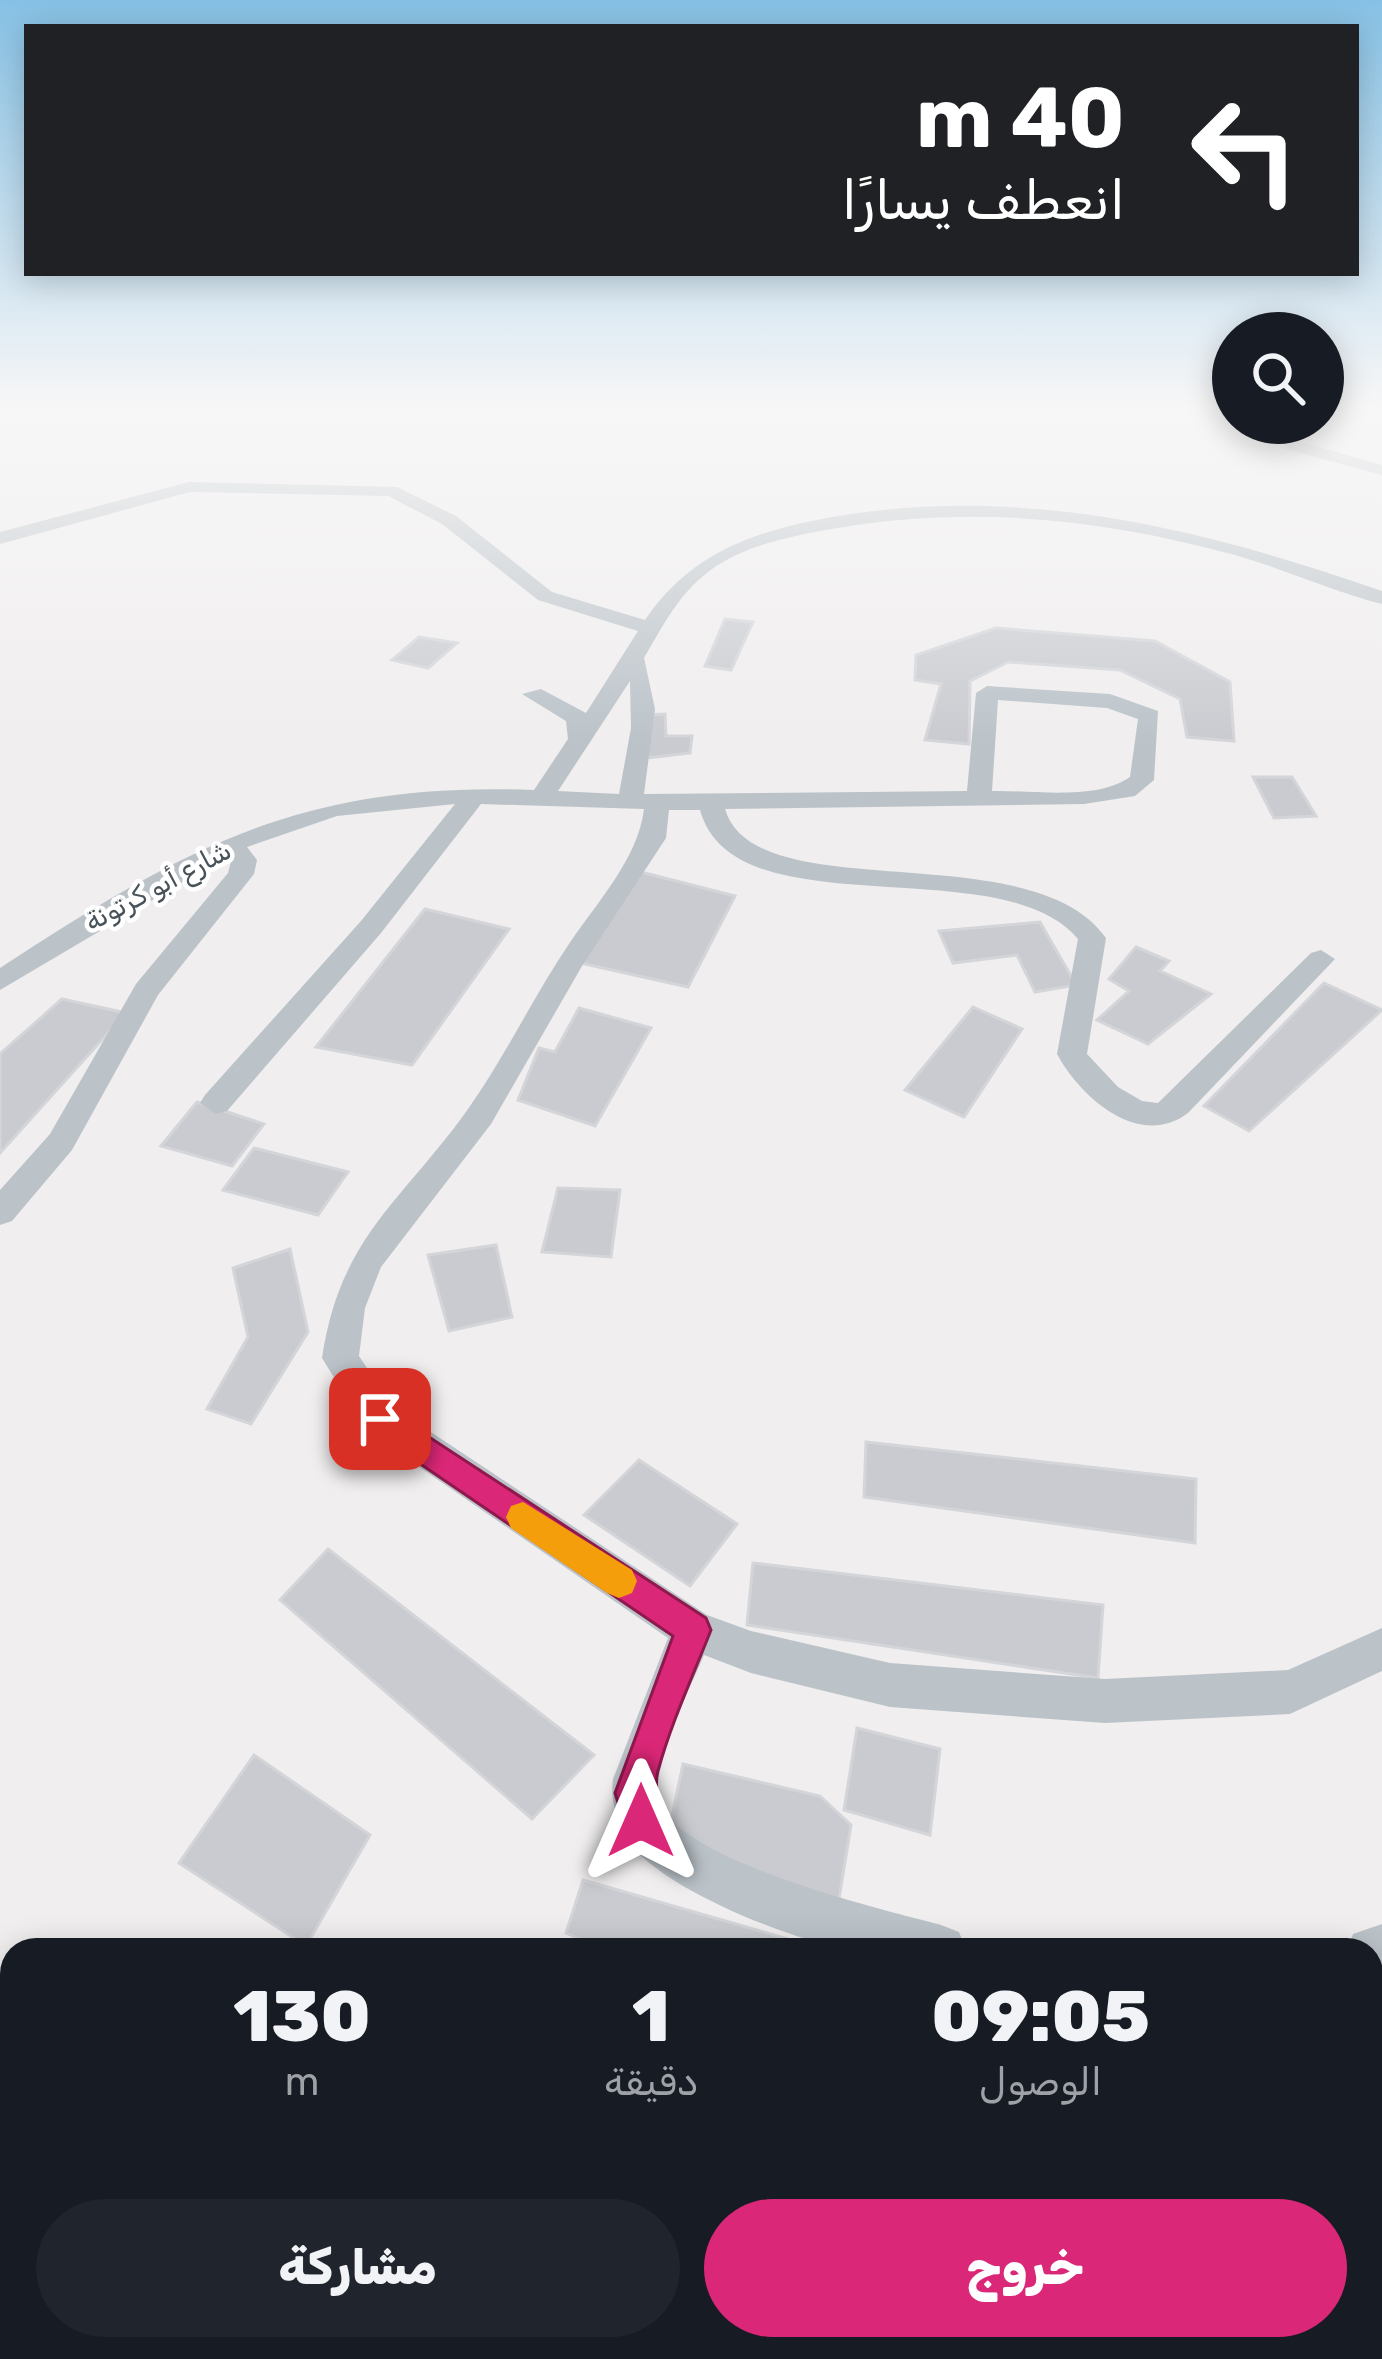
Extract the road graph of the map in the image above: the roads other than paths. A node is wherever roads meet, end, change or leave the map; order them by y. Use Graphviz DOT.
graph roads {
  1 [pos="68,520"];
  2 [pos="449,520"];
  3 [pos="856,520"];
  4 [pos="1110,520"];
  5 [pos="0,538"];
  6 [pos="1382,598"];
  7 [pos="647,627"];
  8 [pos="633,658"];
  9 [pos="533,694"];
  10 [pos="578,737"];
  11 [pos="542,798"];
  12 [pos="979,798"];
  13 [pos="472,800"];
  14 [pos="643,801"];
  15 [pos="710,802"];
  16 [pos="232,844"];
  17 [pos="1321,959"];
  18 [pos="0,981"];
  19 [pos="216,1102"];
  20 [pos="0,1212"];
  21 [pos="693,1630"];
  22 [pos="1382,1648"];
  23 [pos="903,1938"];
  1 -- 5 [label="street"];
  2 -- 7 [label="street"];
  3 -- 7 [label="street"];
  4 -- 6 [label="street"];
  7 -- 8 [label="street"];
  8 -- 10 [label="street"];
  8 -- 14 [label="street"];
  9 -- 10 [label="street"];
  10 -- 11 [label="street"];
  11 -- 13 [label="street, شارع أبو كرتونة"];
  11 -- 14 [label="street, شارع أبو كرتونة"];
  12 -- 12 [label="street, شارع أبو كرتونة"];
  12 -- 15 [label="street, شارع أبو كرتونة"];
  13 -- 16 [label="street, شارع أبو كرتونة"];
  13 -- 19 [label="street"];
  14 -- 15 [label="street, شارع أبو كرتونة"];
  14 -- 21 [label="street"];
  15 -- 17 [label="street"];
  16 -- 18 [label="street, شارع أبو كرتونة"];
  16 -- 20 [label="street"];
  21 -- 22 [label="street"];
  21 -- 23 [label="street"];
}
